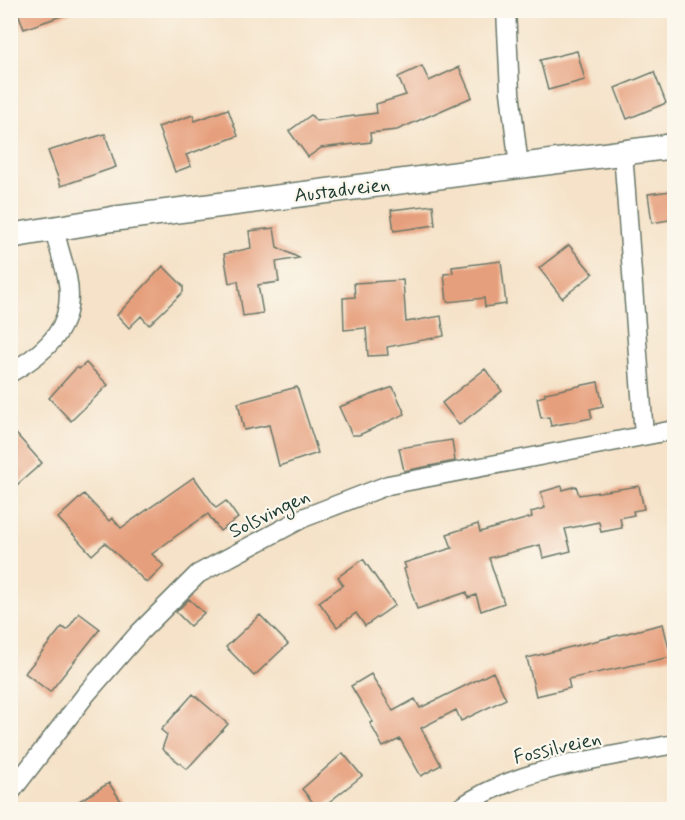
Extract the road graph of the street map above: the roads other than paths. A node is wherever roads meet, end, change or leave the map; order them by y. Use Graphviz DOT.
graph roads {
  1 [pos="506,10"];
  2 [pos="675,146"];
  3 [pos="622,152"];
  4 [pos="519,166"];
  5 [pos="54,227"];
  6 [pos="10,236"];
  7 [pos="10,373"];
  8 [pos="675,430"];
  9 [pos="644,435"];
  10 [pos="675,744"];
  11 [pos="10,793"];
  12 [pos="457,810"];
  1 -- 4 [label="street"];
  2 -- 3 [label="main road, Austadveien"];
  3 -- 4 [label="main road, Austadveien"];
  3 -- 9 [label="street"];
  4 -- 5 [label="main road, Austadveien"];
  5 -- 6 [label="main road, Austadveien"];
  5 -- 7 [label="street"];
  8 -- 9 [label="street, Solsvingen"];
  9 -- 11 [label="street, Solsvingen"];
  10 -- 12 [label="street, Fossilveien"];
}
